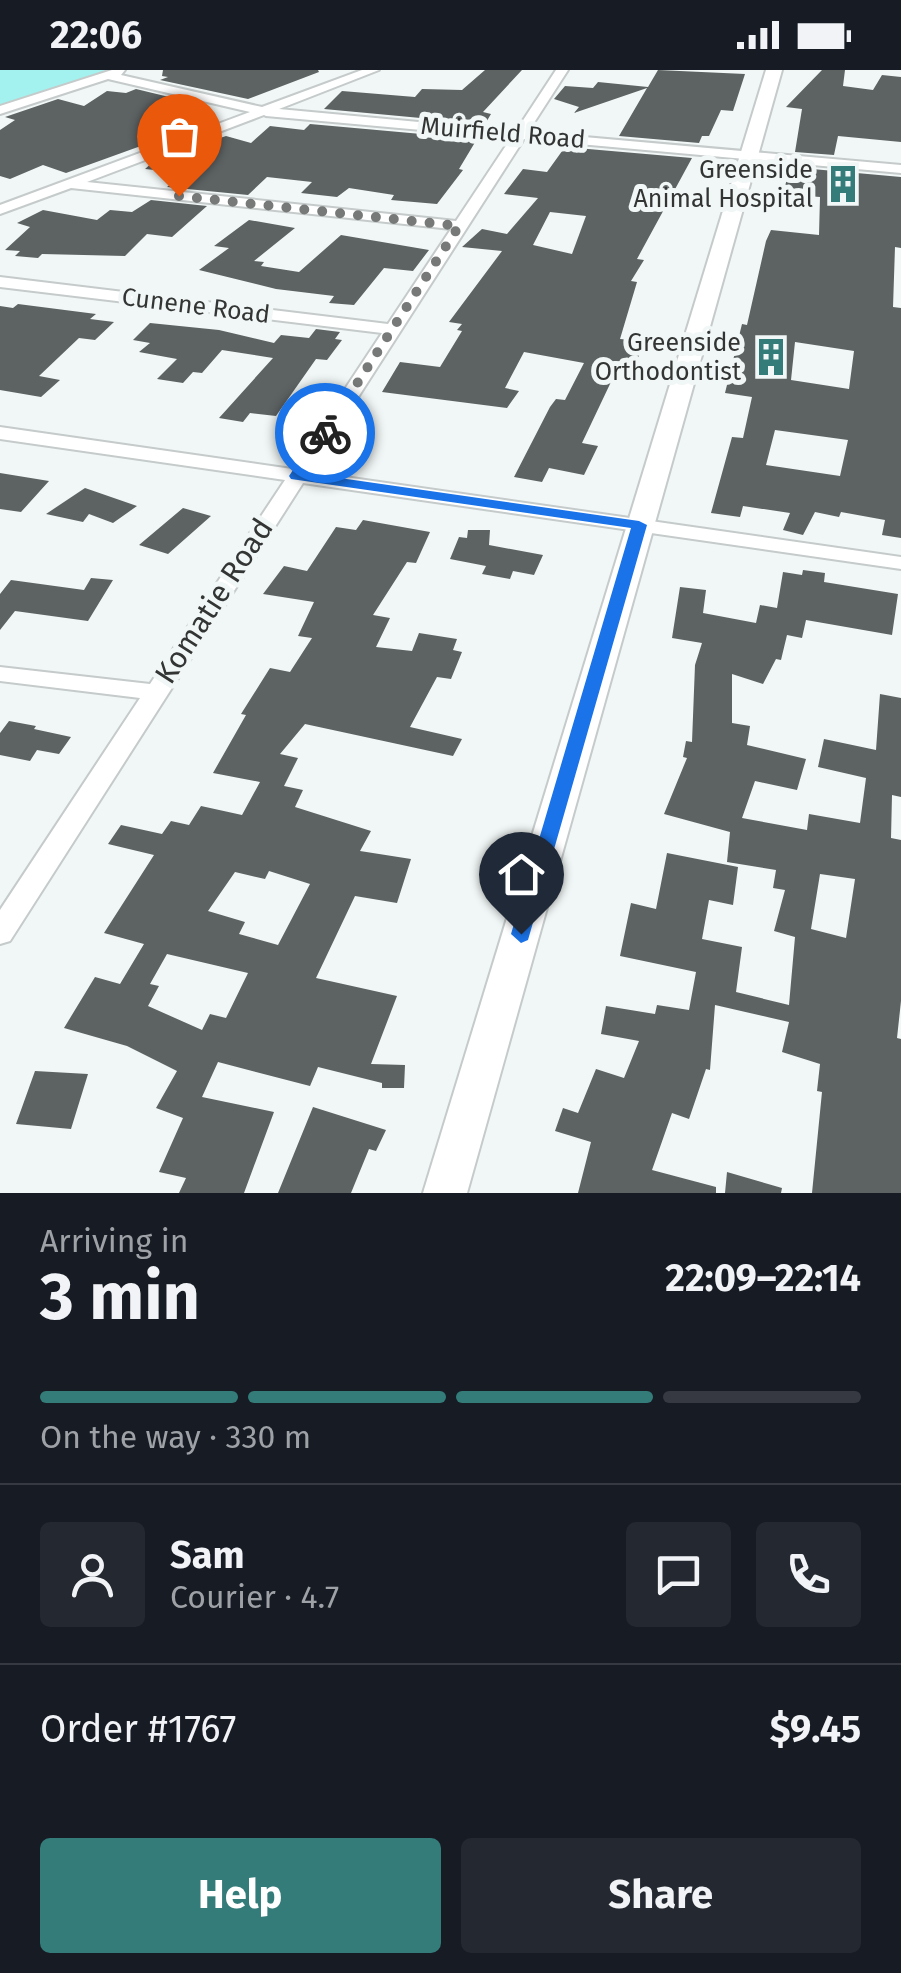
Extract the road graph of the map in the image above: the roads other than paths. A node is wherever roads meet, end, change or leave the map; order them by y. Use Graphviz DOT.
graph roads {
  1 [pos="123,70"];
  2 [pos="373,70"];
  3 [pos="562,70"];
  4 [pos="774,70"];
  5 [pos="108,75"];
  6 [pos="0,110"];
  7 [pos="266,112"];
  8 [pos="521,134"];
  9 [pos="749,155"];
  10 [pos="901,169"];
  11 [pos="70,184"];
  12 [pos="0,210"];
  13 [pos="459,226"];
  14 [pos="0,282"];
  15 [pos="392,329"];
  16 [pos="0,432"];
  17 [pos="296,476"];
  18 [pos="639,525"];
  19 [pos="901,563"];
  20 [pos="0,674"];
  21 [pos="156,692"];
  22 [pos="0,933"];
  23 [pos="444,1193"];
  1 -- 5 [label="street"];
  2 -- 7 [label="street"];
  3 -- 8 [label="street, Komatie Road"];
  4 -- 9 [label="main road"];
  5 -- 6 [label="street"];
  5 -- 7 [label="street, Muirfield Road"];
  7 -- 8 [label="street, Muirfield Road"];
  7 -- 11 [label="street"];
  8 -- 9 [label="street, Muirfield Road"];
  8 -- 13 [label="street, Komatie Road"];
  9 -- 10 [label="street, Muirfield Road"];
  9 -- 18 [label="main road"];
  11 -- 12 [label="street"];
  11 -- 13 [label="street"];
  13 -- 15 [label="street, Komatie Road"];
  14 -- 15 [label="street, Cunene Road"];
  15 -- 17 [label="street, Komatie Road"];
  16 -- 17 [label="street"];
  17 -- 18 [label="street"];
  17 -- 21 [label="street, Komatie Road"];
  18 -- 19 [label="street"];
  18 -- 23 [label="main road"];
  20 -- 21 [label="street"];
  21 -- 22 [label="street, Komatie Road"];
}
